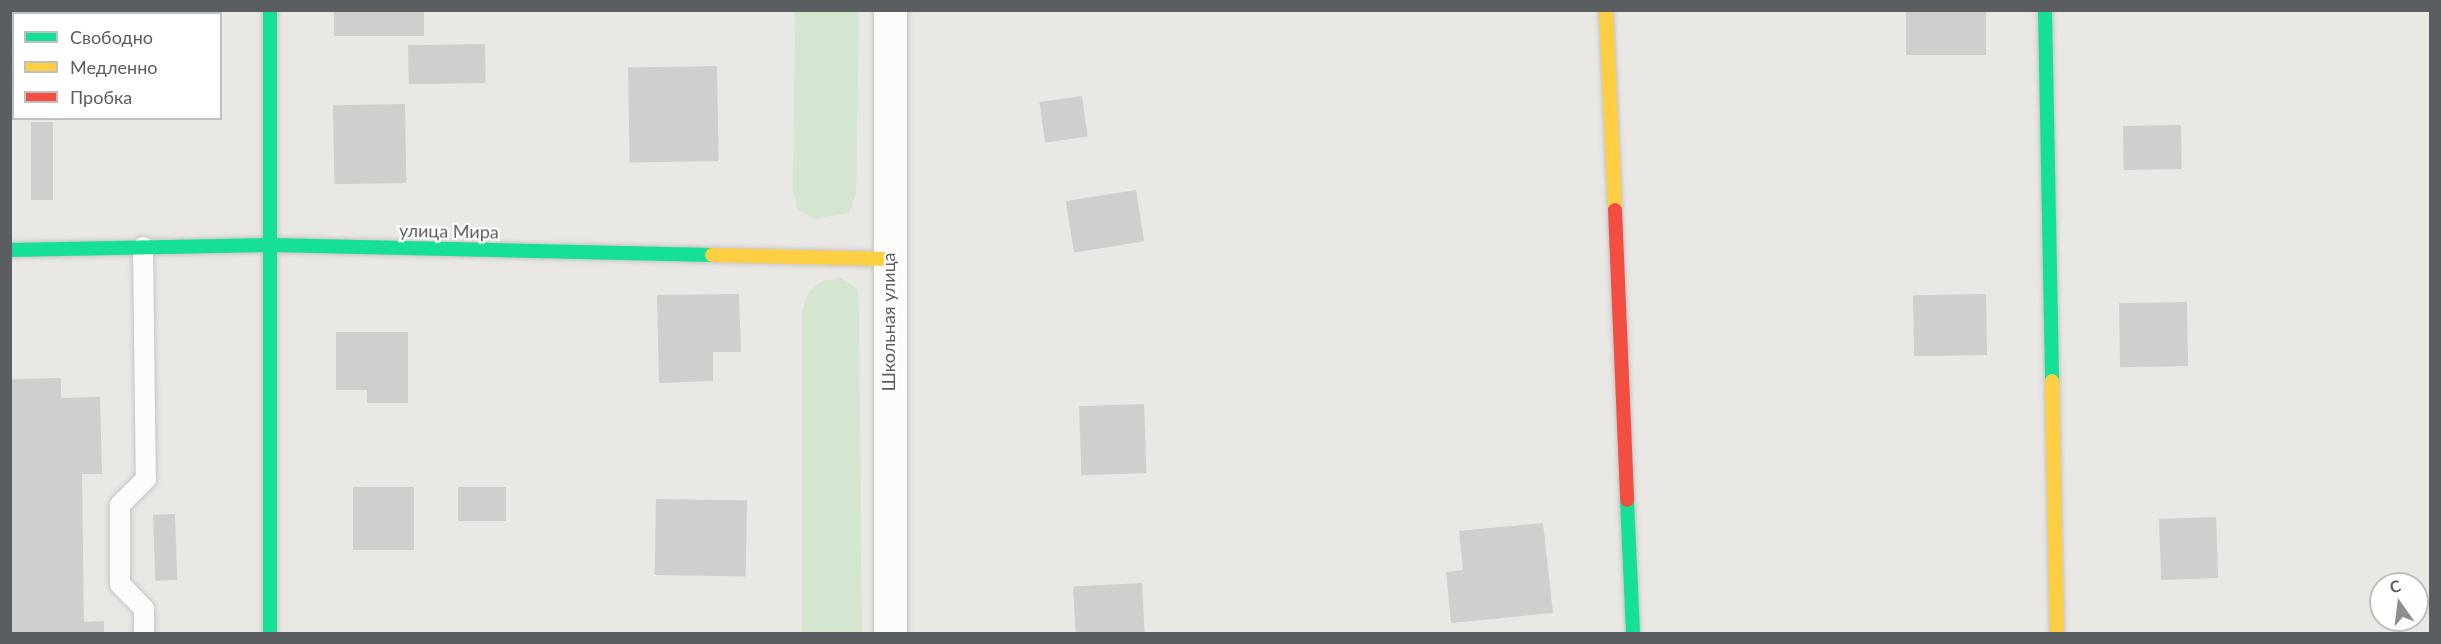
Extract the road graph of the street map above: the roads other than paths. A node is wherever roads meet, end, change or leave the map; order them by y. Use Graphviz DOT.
graph roads {
  1 [pos="270,10"];
  2 [pos="890,10"];
  3 [pos="1606,10"];
  4 [pos="2045,10"];
  5 [pos="271,245"];
  6 [pos="143,247"];
  7 [pos="10,250"];
  8 [pos="887,259"];
  9 [pos="144,633"];
  10 [pos="270,633"];
  11 [pos="890,633"];
  12 [pos="1633,633"];
  13 [pos="2057,633"];
  1 -- 5 [label="street"];
  2 -- 8 [label="street, Школьная улица"];
  3 -- 12 [label="street"];
  4 -- 13 [label="street"];
  5 -- 6 [label="street, улица Мира"];
  5 -- 8 [label="street, улица Мира"];
  5 -- 10 [label="street"];
  6 -- 7 [label="street, улица Мира"];
  6 -- 9 [label="lane"];
  8 -- 11 [label="street, Школьная улица"];
}
